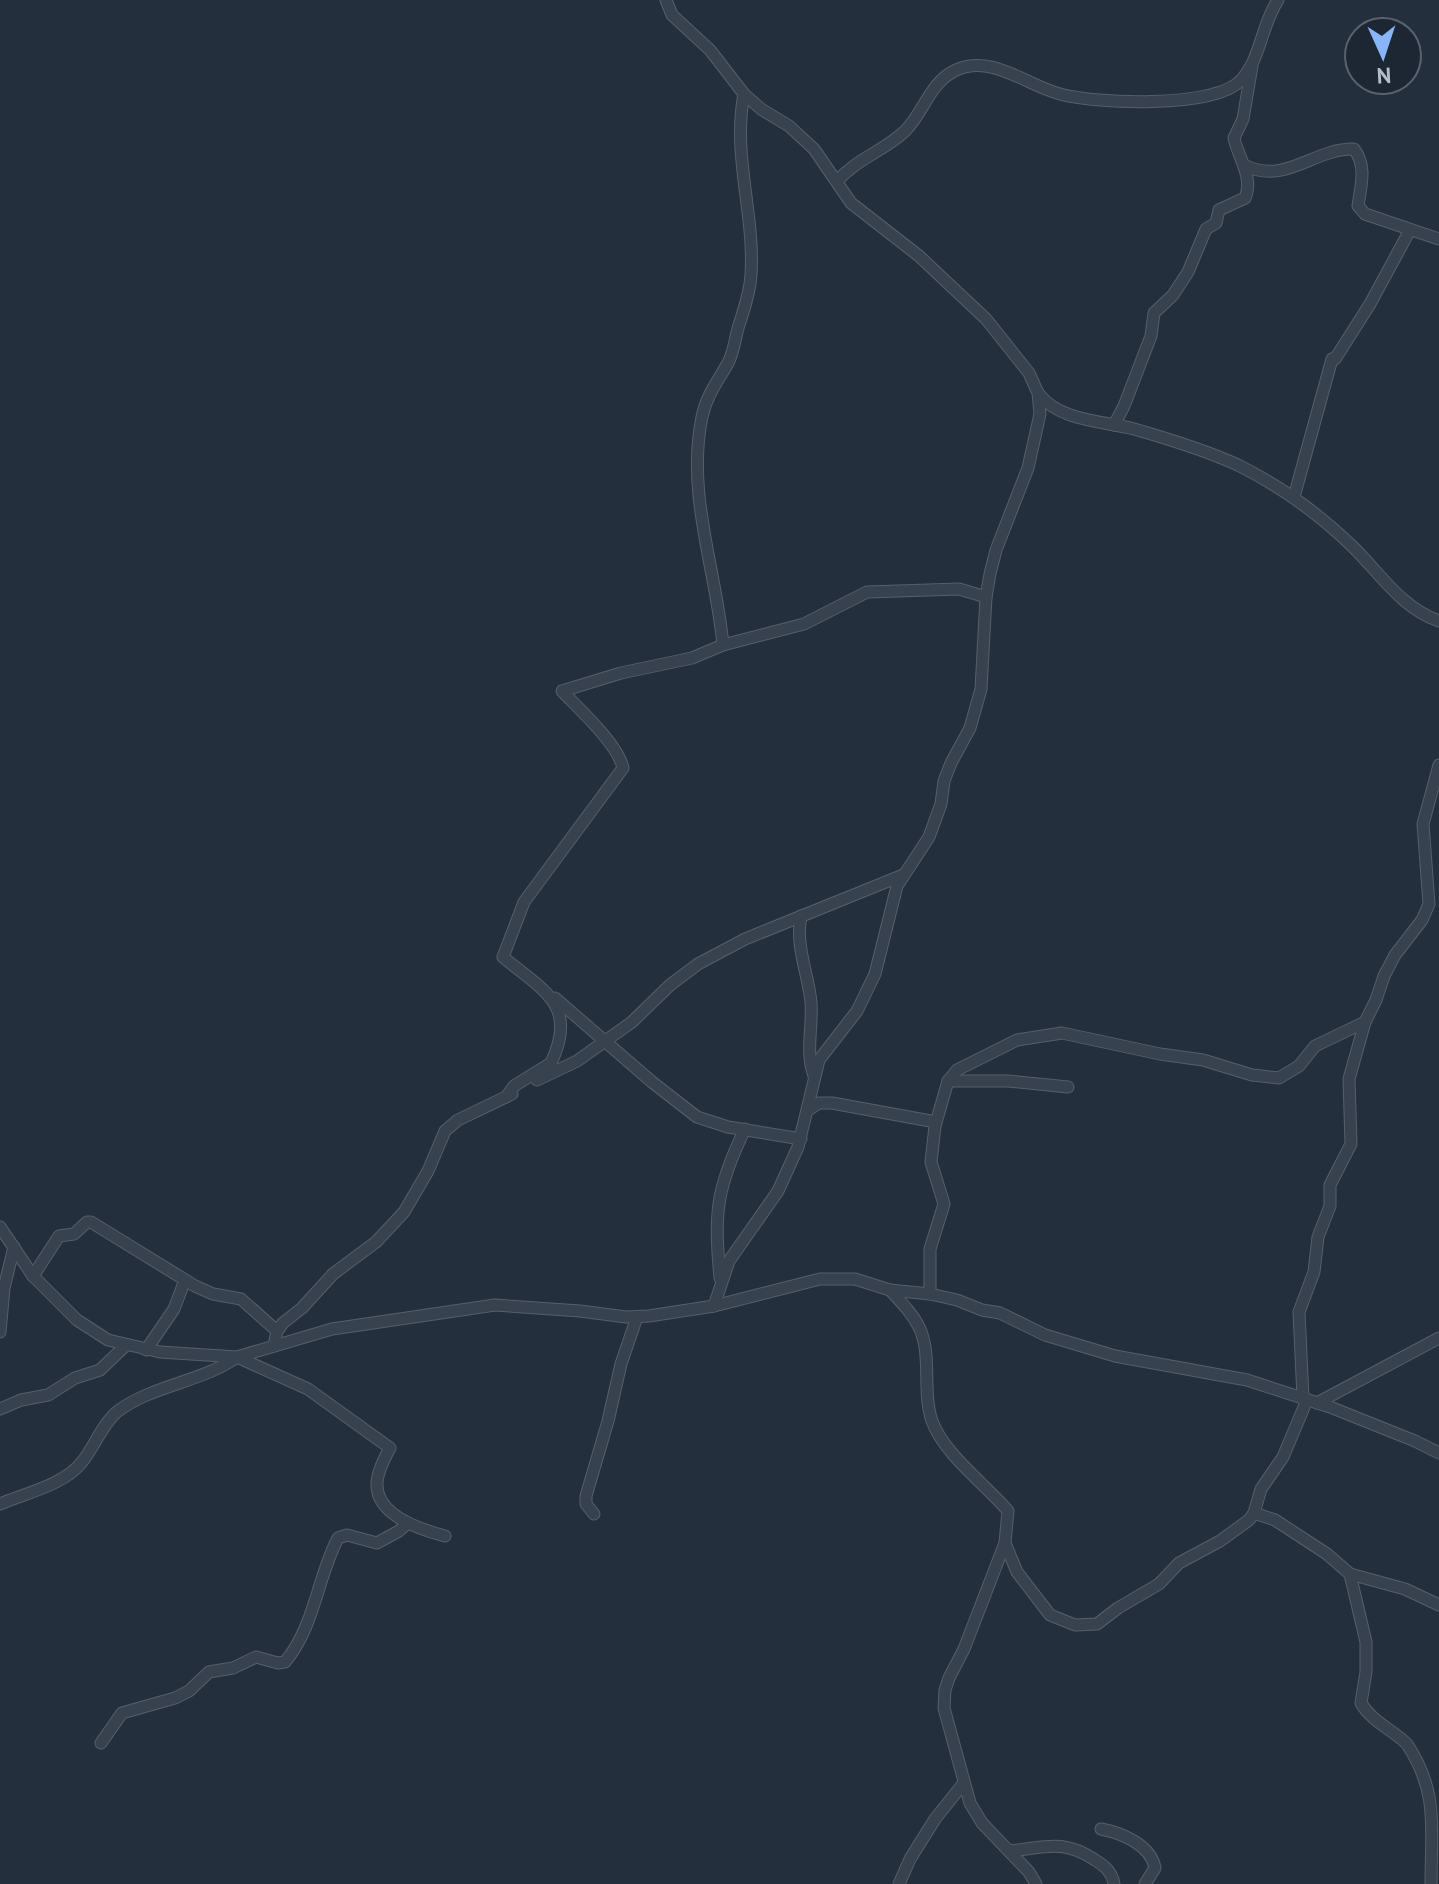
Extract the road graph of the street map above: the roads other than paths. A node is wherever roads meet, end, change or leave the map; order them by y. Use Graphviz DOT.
graph roads {
  1 [pos="666,0"];
  2 [pos="1278,0"];
  3 [pos="1252,65"];
  4 [pos="744,94"];
  5 [pos="1244,165"];
  6 [pos="837,181"];
  7 [pos="1410,230"];
  8 [pos="1439,239"];
  9 [pos="1038,393"];
  10 [pos="1114,425"];
  11 [pos="1294,497"];
  12 [pos="986,597"];
  13 [pos="1439,621"];
  14 [pos="723,645"];
  15 [pos="1439,765"];
  16 [pos="903,875"];
  17 [pos="801,916"];
  18 [pos="787,922"];
  19 [pos="798,935"];
  20 [pos="551,995"];
  21 [pos="1365,1022"];
  22 [pos="605,1040"];
  23 [pos="814,1076"];
  24 [pos="948,1081"];
  25 [pos="1068,1087"];
  26 [pos="506,1097"];
  27 [pos="808,1110"];
  28 [pos="936,1122"];
  29 [pos="745,1129"];
  30 [pos="801,1139"];
  31 [pos="0,1227"];
  32 [pos="14,1247"];
  33 [pos="33,1276"];
  34 [pos="185,1280"];
  35 [pos="720,1282"];
  36 [pos="890,1290"];
  37 [pos="930,1294"];
  38 [pos="714,1306"];
  39 [pos="637,1317"];
  40 [pos="277,1331"];
  41 [pos="0,1332"];
  42 [pos="1439,1338"];
  43 [pos="125,1346"];
  44 [pos="274,1346"];
  45 [pos="146,1350"];
  46 [pos="237,1357"];
  47 [pos="1309,1400"];
  48 [pos="0,1409"];
  49 [pos="1439,1453"];
  50 [pos="0,1504"];
  51 [pos="1254,1513"];
  52 [pos="594,1514"];
  53 [pos="408,1523"];
  54 [pos="445,1536"];
  55 [pos="1005,1543"];
  56 [pos="1350,1574"];
  57 [pos="1439,1605"];
  58 [pos="101,1743"];
  59 [pos="963,1784"];
  60 [pos="1101,1829"];
  61 [pos="1009,1851"];
  62 [pos="899,1884"];
  63 [pos="1036,1884"];
  64 [pos="1114,1884"];
  65 [pos="1145,1884"];
  66 [pos="1431,1884"];
  1 -- 4 [label="street"];
  2 -- 3 [label="street"];
  3 -- 5 [label="street"];
  3 -- 6 [label="street"];
  4 -- 6 [label="street"];
  4 -- 14 [label="street"];
  5 -- 7 [label="street"];
  5 -- 10 [label="street"];
  6 -- 9 [label="street"];
  7 -- 8 [label="street"];
  7 -- 11 [label="street"];
  9 -- 10 [label="street"];
  9 -- 12 [label="street"];
  10 -- 11 [label="street"];
  11 -- 13 [label="street"];
  12 -- 14 [label="street"];
  12 -- 16 [label="street"];
  14 -- 20 [label="street"];
  15 -- 21 [label="street"];
  16 -- 17 [label="street"];
  16 -- 23 [label="street"];
  17 -- 18 [label="street"];
  17 -- 19 [label="street"];
  18 -- 19 [label="street"];
  18 -- 22 [label="street"];
  19 -- 23 [label="street"];
  20 -- 22 [label="street"];
  20 -- 26 [label="street"];
  21 -- 24 [label="street"];
  21 -- 47 [label="street"];
  22 -- 26 [label="street"];
  22 -- 29 [label="street"];
  23 -- 27 [label="street"];
  24 -- 25 [label="street"];
  24 -- 28 [label="street"];
  26 -- 40 [label="street"];
  27 -- 28 [label="street"];
  27 -- 30 [label="street"];
  28 -- 37 [label="street"];
  29 -- 30 [label="street"];
  29 -- 35 [label="street"];
  30 -- 35 [label="street"];
  31 -- 32 [label="street"];
  32 -- 33 [label="street"];
  32 -- 41 [label="street"];
  33 -- 34 [label="street"];
  33 -- 43 [label="street"];
  34 -- 40 [label="street"];
  34 -- 45 [label="street"];
  35 -- 38 [label="street"];
  36 -- 37 [label="street"];
  36 -- 38 [label="street"];
  36 -- 55 [label="street"];
  37 -- 47 [label="street"];
  38 -- 39 [label="street"];
  39 -- 44 [label="street"];
  39 -- 52 [label="street"];
  40 -- 44 [label="street"];
  42 -- 47 [label="street"];
  43 -- 45 [label="street"];
  43 -- 48 [label="street"];
  44 -- 46 [label="street"];
  45 -- 46 [label="street"];
  46 -- 50 [label="street"];
  46 -- 53 [label="street"];
  47 -- 49 [label="street"];
  47 -- 51 [label="street"];
  51 -- 55 [label="street"];
  51 -- 56 [label="street"];
  53 -- 54 [label="street"];
  53 -- 58 [label="street"];
  55 -- 59 [label="street"];
  56 -- 57 [label="street"];
  56 -- 66 [label="street"];
  59 -- 61 [label="street"];
  59 -- 62 [label="street"];
  60 -- 65 [label="street"];
  61 -- 63 [label="street"];
  61 -- 64 [label="street"];
}
